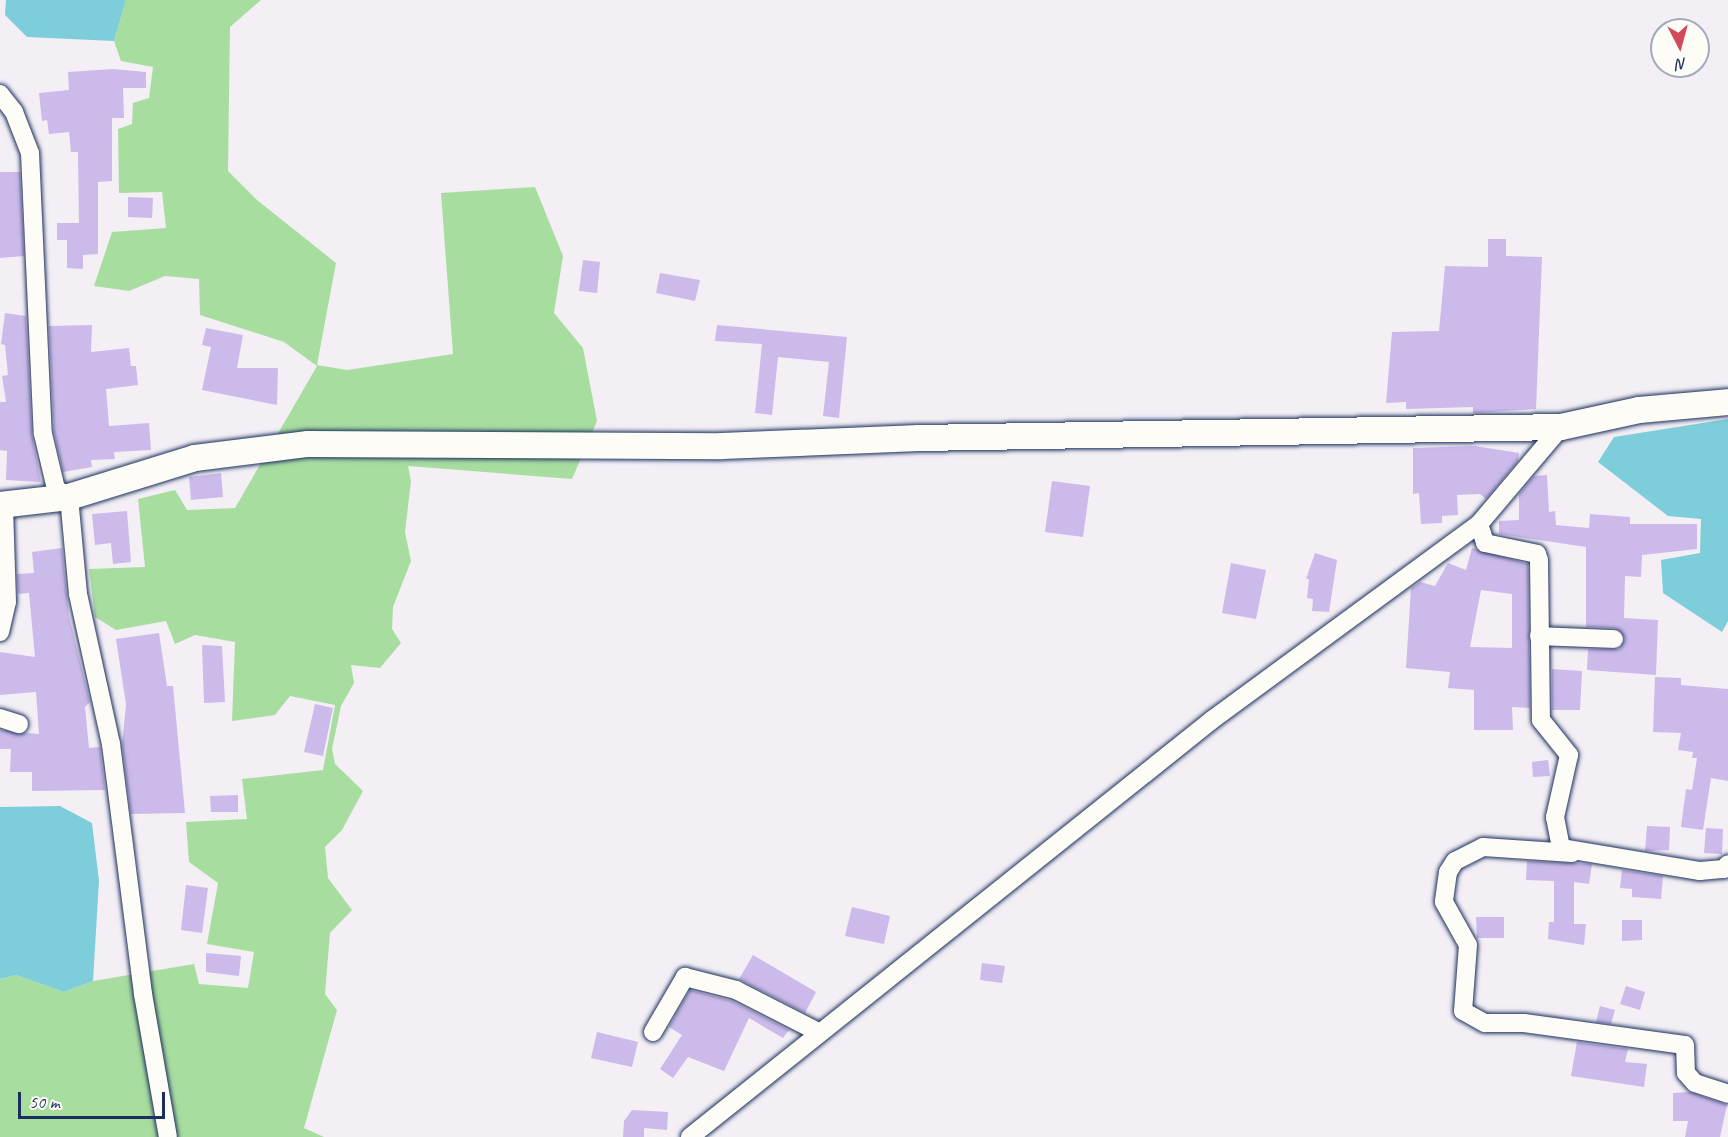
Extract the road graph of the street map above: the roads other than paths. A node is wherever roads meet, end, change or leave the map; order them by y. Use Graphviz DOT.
graph roads {
  1 [pos="0,94"];
  2 [pos="1728,402"];
  3 [pos="1561,427"];
  4 [pos="69,497"];
  5 [pos="2,506"];
  6 [pos="1479,524"];
  7 [pos="0,632"];
  8 [pos="1539,636"];
  9 [pos="1614,639"];
  10 [pos="0,718"];
  11 [pos="19,724"];
  12 [pos="1572,853"];
  13 [pos="1728,864"];
  14 [pos="653,1032"];
  15 [pos="820,1033"];
  16 [pos="1728,1094"];
  17 [pos="168,1137"];
  18 [pos="690,1137"];
  1 -- 4 [label="street"];
  2 -- 3 [label="main road"];
  3 -- 4 [label="main road"];
  3 -- 6 [label="street"];
  4 -- 5 [label="main road"];
  4 -- 17 [label="street"];
  5 -- 7 [label="street"];
  6 -- 8 [label="street"];
  6 -- 15 [label="street"];
  8 -- 9 [label="street"];
  8 -- 12 [label="street"];
  10 -- 11 [label="street"];
  12 -- 13 [label="street"];
  12 -- 16 [label="street"];
  14 -- 15 [label="street"];
  15 -- 18 [label="street"];
}
